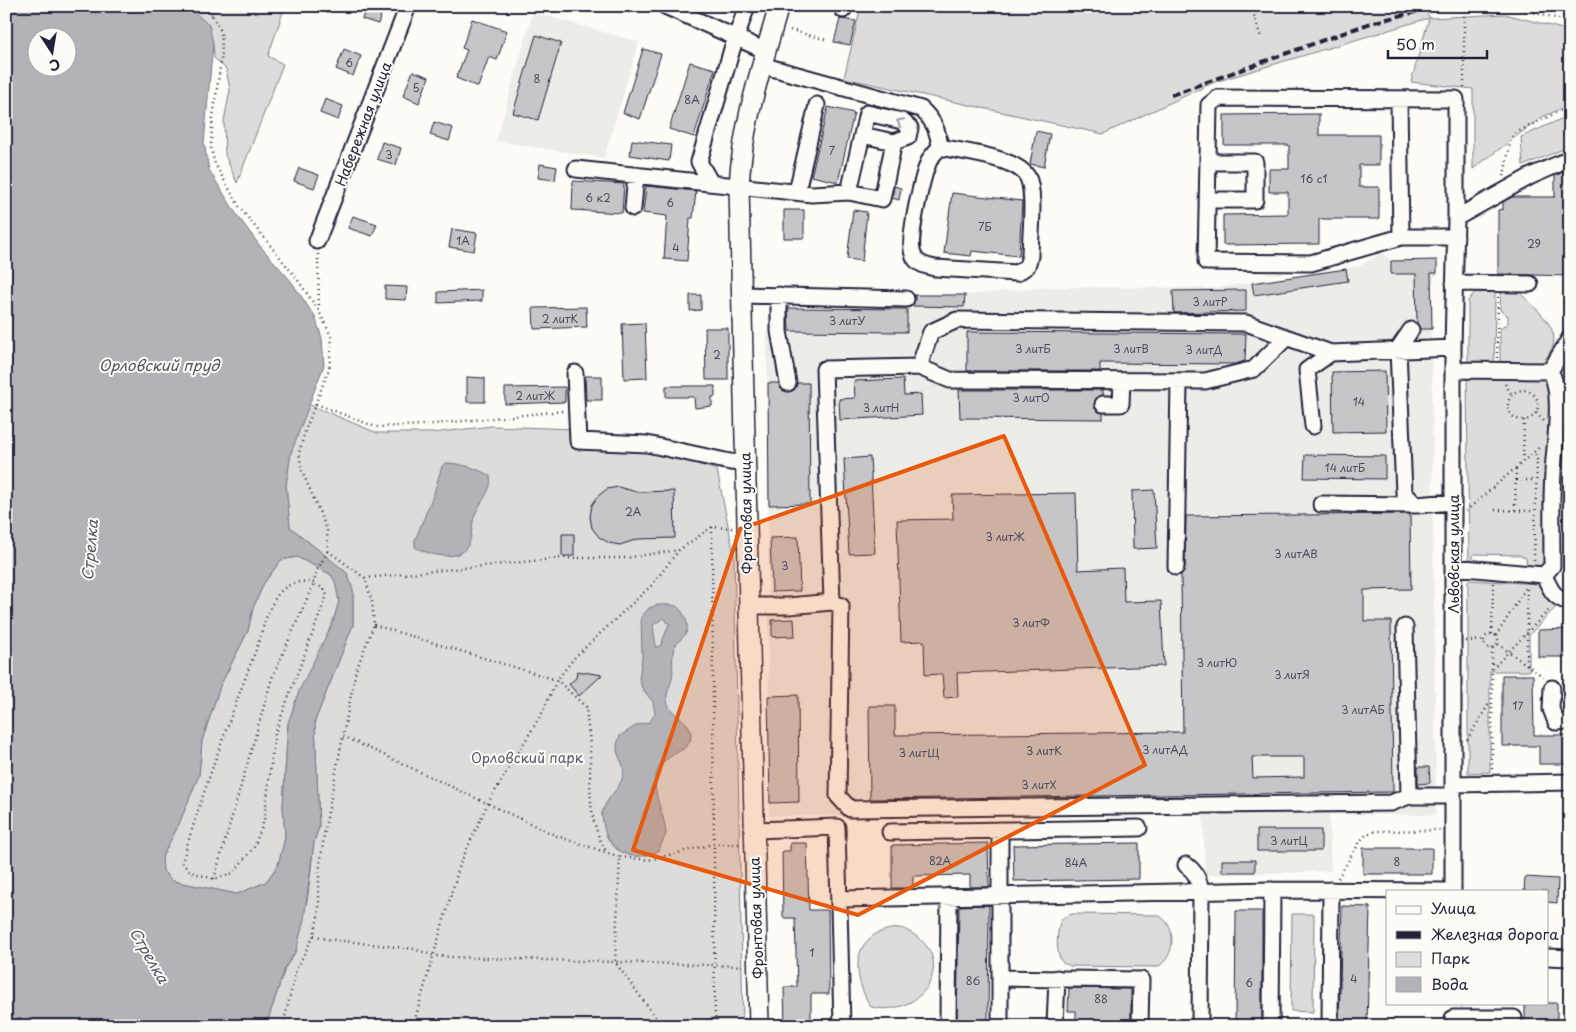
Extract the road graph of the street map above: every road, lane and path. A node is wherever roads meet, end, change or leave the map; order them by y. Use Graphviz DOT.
graph roads {
  1 [pos="199,6"];
  2 [pos="212,6"];
  3 [pos="408,6"];
  4 [pos="665,6"];
  5 [pos="747,6"];
  6 [pos="779,6"];
  7 [pos="1251,6"];
  8 [pos="1510,6"];
  9 [pos="699,14"];
  10 [pos="212,15"];
  11 [pos="792,22"];
  12 [pos="1570,22"];
  13 [pos="790,30"];
  14 [pos="787,38"];
  15 [pos="1261,38"];
  16 [pos="736,39"];
  17 [pos="827,40"];
  18 [pos="763,58"];
  19 [pos="1399,99"];
  20 [pos="817,105"];
  21 [pos="1570,106"];
  22 [pos="862,135"];
  23 [pos="894,142"];
  24 [pos="940,147"];
  25 [pos="1570,159"];
  26 [pos="1208,162"];
  27 [pos="576,169"];
  28 [pos="636,175"];
  29 [pos="710,183"];
  30 [pos="739,187"];
  31 [pos="797,191"];
  32 [pos="849,192"];
  33 [pos="1502,192"];
  34 [pos="1207,200"];
  35 [pos="633,208"];
  36 [pos="1456,218"];
  37 [pos="1400,237"];
  38 [pos="1456,237"];
  39 [pos="317,241"];
  40 [pos="1454,283"];
  41 [pos="1498,283"];
  42 [pos="1530,284"];
  43 [pos="742,295"];
  44 [pos="780,295"];
  45 [pos="906,299"];
  46 [pos="319,311"];
  47 [pos="1411,330"];
  48 [pos="1286,338"];
  49 [pos="1570,338"];
  50 [pos="1453,348"];
  51 [pos="1398,349"];
  52 [pos="1331,353"];
  53 [pos="919,367"];
  54 [pos="1453,370"];
  55 [pos="1497,371"];
  56 [pos="1550,371"];
  57 [pos="575,373"];
  58 [pos="1122,381"];
  59 [pos="1179,381"];
  60 [pos="788,383"];
  61 [pos="316,404"];
  62 [pos="1103,404"];
  63 [pos="576,410"];
  64 [pos="1524,420"];
  65 [pos="1313,426"];
  66 [pos="1557,434"];
  67 [pos="1534,452"];
  68 [pos="1523,461"];
  69 [pos="745,462"];
  70 [pos="1516,467"];
  71 [pos="1516,480"];
  72 [pos="1536,480"];
  73 [pos="1321,504"];
  74 [pos="1416,505"];
  75 [pos="1457,509"];
  76 [pos="1495,510"];
  77 [pos="1515,510"];
  78 [pos="1535,511"];
  79 [pos="712,527"];
  80 [pos="746,528"];
  81 [pos="679,550"];
  82 [pos="328,551"];
  83 [pos="1176,567"];
  84 [pos="1453,567"];
  85 [pos="1493,571"];
  86 [pos="365,578"];
  87 [pos="1534,579"];
  88 [pos="314,583"];
  89 [pos="1564,601"];
  90 [pos="832,602"];
  91 [pos="748,606"];
  92 [pos="374,625"];
  93 [pos="1405,627"];
  94 [pos="1527,633"];
  95 [pos="1494,635"];
  96 [pos="1485,640"];
  97 [pos="1462,641"];
  98 [pos="1498,644"];
  99 [pos="1492,648"];
  100 [pos="1509,652"];
  101 [pos="1527,665"];
  102 [pos="1492,669"];
  103 [pos="557,680"];
  104 [pos="1552,688"];
  105 [pos="1491,700"];
  106 [pos="1570,722"];
  107 [pos="343,736"];
  108 [pos="1462,748"];
  109 [pos="1570,782"];
  110 [pos="1492,784"];
  111 [pos="1453,790"];
  112 [pos="1409,796"];
  113 [pos="488,803"];
  114 [pos="1139,828"];
  115 [pos="1000,830"];
  116 [pos="1444,830"];
  117 [pos="890,832"];
  118 [pos="753,837"];
  119 [pos="713,844"];
  120 [pos="607,852"];
  121 [pos="620,857"];
  122 [pos="1186,865"];
  123 [pos="214,878"];
  124 [pos="1272,890"];
  125 [pos="1331,890"];
  126 [pos="1386,890"];
  127 [pos="1453,890"];
  128 [pos="1201,892"];
  129 [pos="1001,895"];
  130 [pos="949,896"];
  131 [pos="839,899"];
  132 [pos="314,934"];
  133 [pos="435,956"];
  134 [pos="1548,957"];
  135 [pos="1570,958"];
  136 [pos="615,962"];
  137 [pos="713,965"];
  138 [pos="757,967"];
  139 [pos="1001,978"];
  140 [pos="1057,978"];
  141 [pos="1478,1011"];
  142 [pos="1453,1016"];
  143 [pos="1514,1018"];
  144 [pos="283,1026"];
  145 [pos="413,1026"];
  146 [pos="662,1026"];
  147 [pos="715,1026"];
  148 [pos="759,1026"];
  149 [pos="842,1026"];
  150 [pos="948,1026"];
  151 [pos="1000,1026"];
  152 [pos="1056,1026"];
  153 [pos="1140,1026"];
  154 [pos="1200,1026"];
  155 [pos="1271,1026"];
  156 [pos="1330,1026"];
  1 -- 10 [label="path"];
  2 -- 10 [label="path"];
  3 -- 39 [label="street, Набережная улица"];
  4 -- 9 [label="street"];
  5 -- 16 [label="street"];
  6 -- 18 [label="main road, Фронтовая улица"];
  7 -- 15 [label="path"];
  8 -- 12 [label="path"];
  9 -- 16 [label="street"];
  10 -- 46 [label="path"];
  11 -- 13 [label="path"];
  13 -- 14 [label="path"];
  13 -- 17 [label="path"];
  16 -- 18 [label="street"];
  16 -- 29 [label="street"];
  18 -- 24 [label="street"];
  18 -- 30 [label="main road, Фронтовая улица"];
  19 -- 26 [label="street"];
  19 -- 36 [label="street, Львовская улица"];
  19 -- 37 [label="street"];
  20 -- 31 [label="street"];
  21 -- 33 [label="path"];
  22 -- 23 [label="street"];
  23 -- 22 [label="street, one-way"];
  22 -- 32 [label="street"];
  23 -- 32 [label="street"];
  24 -- 24 [label="street"];
  25 -- 33 [label="street"];
  26 -- 34 [label="street"];
  26 -- 34 [label="street"];
  27 -- 28 [label="street"];
  28 -- 29 [label="street"];
  28 -- 35 [label="street"];
  29 -- 30 [label="street"];
  30 -- 31 [label="street"];
  30 -- 43 [label="main road, Фронтовая улица"];
  31 -- 32 [label="street"];
  33 -- 36 [label="street"];
  34 -- 37 [label="street"];
  36 -- 38 [label="street, Львовская улица"];
  37 -- 38 [label="street"];
  38 -- 40 [label="street, Львовская улица"];
  39 -- 46 [label="path"];
  40 -- 41 [label="street"];
  40 -- 50 [label="street, Львовская улица"];
  41 -- 42 [label="street"];
  41 -- 55 [label="path"];
  43 -- 44 [label="street"];
  43 -- 69 [label="main road, Фронтовая улица"];
  44 -- 45 [label="street"];
  44 -- 60 [label="street"];
  46 -- 61 [label="path"];
  47 -- 51 [label="street"];
  48 -- 52 [label="street"];
  48 -- 53 [label="street"];
  48 -- 59 [label="street"];
  49 -- 56 [label="street"];
  50 -- 51 [label="street"];
  50 -- 54 [label="street, Львовская улица"];
  51 -- 52 [label="street"];
  51 -- 74 [label="street"];
  52 -- 65 [label="street"];
  53 -- 58 [label="street"];
  53 -- 90 [label="street"];
  54 -- 55 [label="street"];
  54 -- 75 [label="street, Львовская улица"];
  55 -- 56 [label="street"];
  56 -- 66 [label="street"];
  57 -- 63 [label="street"];
  58 -- 59 [label="street"];
  58 -- 62 [label="street"];
  59 -- 83 [label="street"];
  61 -- 63 [label="path"];
  61 -- 82 [label="path"];
  63 -- 69 [label="street"];
  64 -- 64 [label="path"];
  64 -- 68 [label="path"];
  66 -- 67 [label="path"];
  66 -- 87 [label="street"];
  67 -- 68 [label="path"];
  67 -- 72 [label="path"];
  68 -- 70 [label="path"];
  69 -- 80 [label="main road, Фронтовая улица"];
  70 -- 71 [label="path"];
  70 -- 75 [label="path"];
  71 -- 72 [label="path"];
  71 -- 77 [label="path"];
  72 -- 78 [label="path"];
  73 -- 74 [label="street"];
  74 -- 75 [label="street"];
  75 -- 84 [label="street, Львовская улица"];
  76 -- 77 [label="path"];
  77 -- 78 [label="path"];
  78 -- 87 [label="path"];
  79 -- 80 [label="path"];
  79 -- 81 [label="path"];
  79 -- 119 [label="path"];
  80 -- 91 [label="main road, Фронтовая улица"];
  81 -- 86 [label="path"];
  81 -- 103 [label="path"];
  82 -- 86 [label="path"];
  82 -- 88 [label="path"];
  84 -- 85 [label="street"];
  84 -- 111 [label="street, Львовская улица"];
  85 -- 87 [label="street"];
  85 -- 95 [label="path"];
  86 -- 92 [label="path"];
  87 -- 89 [label="street"];
  87 -- 94 [label="path"];
  87 -- 95 [label="path"];
  88 -- 123 [label="path"];
  88 -- 123 [label="path"];
  88 -- 123 [label="path"];
  89 -- 94 [label="path"];
  90 -- 91 [label="street"];
  90 -- 112 [label="street"];
  91 -- 118 [label="main road, Фронтовая улица"];
  92 -- 103 [label="path"];
  92 -- 107 [label="path"];
  93 -- 112 [label="street"];
  94 -- 100 [label="path"];
  94 -- 101 [label="path"];
  95 -- 96 [label="path"];
  95 -- 98 [label="path"];
  96 -- 97 [label="path"];
  96 -- 99 [label="path"];
  98 -- 99 [label="path"];
  98 -- 100 [label="path"];
  99 -- 102 [label="path"];
  100 -- 101 [label="path"];
  100 -- 102 [label="path"];
  101 -- 104 [label="path"];
  102 -- 105 [label="path"];
  103 -- 113 [label="path"];
  103 -- 120 [label="path"];
  104 -- 106 [label="street"];
  105 -- 108 [label="path"];
  105 -- 110 [label="path"];
  107 -- 113 [label="path"];
  107 -- 132 [label="path"];
  109 -- 110 [label="street"];
  110 -- 111 [label="street"];
  111 -- 112 [label="street"];
  111 -- 127 [label="street, Львовская улица"];
  113 -- 120 [label="path"];
  113 -- 133 [label="path"];
  114 -- 115 [label="street"];
  115 -- 117 [label="street"];
  115 -- 129 [label="street"];
  116 -- 125 [label="path"];
  118 -- 119 [label="path"];
  118 -- 131 [label="street"];
  118 -- 138 [label="main road, Фронтовая улица"];
  119 -- 121 [label="path"];
  119 -- 137 [label="path"];
  120 -- 121 [label="path"];
  121 -- 136 [label="path"];
  122 -- 128 [label="street"];
  124 -- 125 [label="street"];
  124 -- 128 [label="street"];
  124 -- 155 [label="street"];
  125 -- 126 [label="street"];
  125 -- 156 [label="street"];
  128 -- 129 [label="street"];
  128 -- 154 [label="street"];
  129 -- 130 [label="street"];
  129 -- 139 [label="street"];
  130 -- 131 [label="street"];
  130 -- 150 [label="street"];
  131 -- 149 [label="street"];
  132 -- 133 [label="path"];
  132 -- 144 [label="path"];
  133 -- 136 [label="path"];
  133 -- 145 [label="path"];
  134 -- 135 [label="street"];
  136 -- 137 [label="path"];
  136 -- 146 [label="path"];
  137 -- 138 [label="path"];
  137 -- 147 [label="path"];
  138 -- 148 [label="main road, Фронтовая улица"];
  139 -- 140 [label="street"];
  139 -- 151 [label="street"];
  140 -- 152 [label="street"];
  140 -- 153 [label="street"];
  141 -- 142 [label="street"];
  141 -- 143 [label="street"];
}
